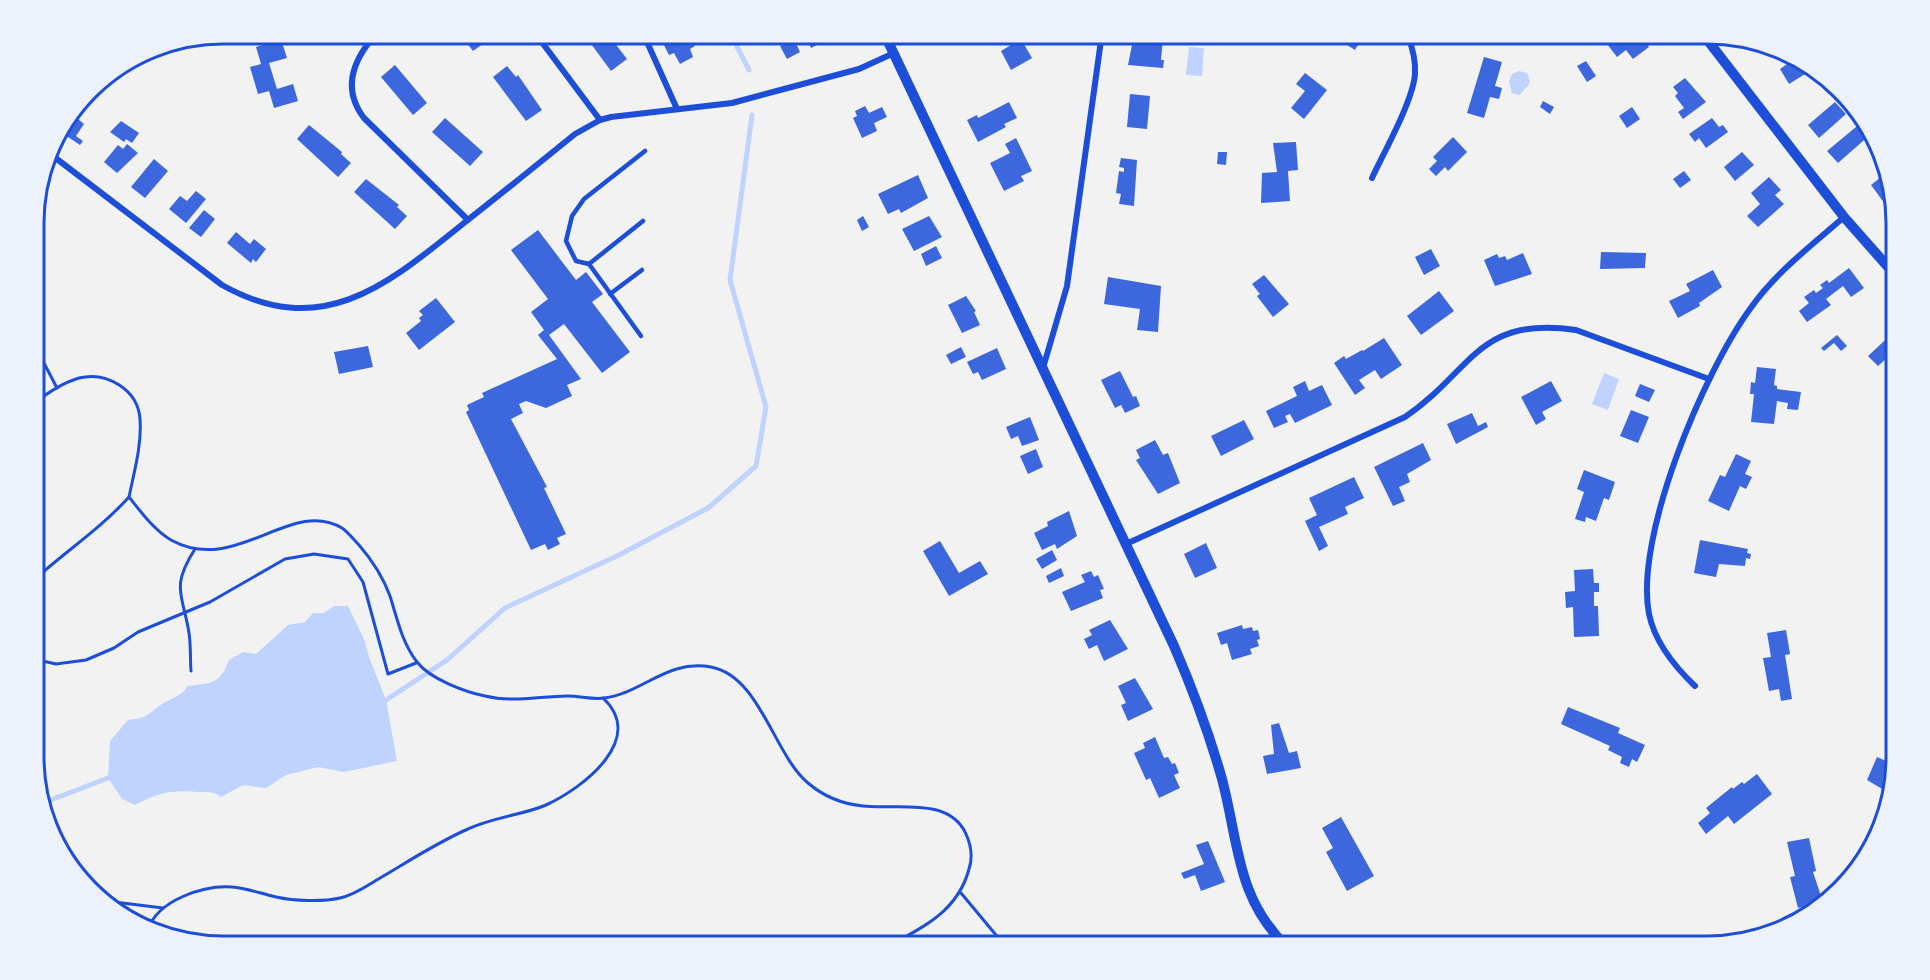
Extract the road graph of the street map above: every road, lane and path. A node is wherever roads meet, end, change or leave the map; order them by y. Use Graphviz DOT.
graph roads {
  1 [pos="369,43"];
  2 [pos="542,43"];
  3 [pos="647,43"];
  4 [pos="889,43"];
  5 [pos="1101,43"];
  6 [pos="1410,43"];
  7 [pos="1710,43"];
  8 [pos="894,53"];
  9 [pos="677,109"];
  10 [pos="600,120"];
  11 [pos="645,152"];
  12 [pos="56,158"];
  13 [pos="1372,178"];
  14 [pos="1844,217"];
  15 [pos="468,220"];
  16 [pos="643,221"];
  17 [pos="589,264"];
  18 [pos="1886,265"];
  19 [pos="642,270"];
  20 [pos="610,294"];
  21 [pos="641,336"];
  22 [pos="44,364"];
  23 [pos="1043,368"];
  24 [pos="1709,379"];
  25 [pos="57,388"];
  26 [pos="44,397"];
  27 [pos="129,497"];
  28 [pos="1126,544"];
  29 [pos="195,549"];
  30 [pos="43,572"];
  31 [pos="183,612"];
  32 [pos="43,661"];
  33 [pos="417,663"];
  34 [pos="191,671"];
  35 [pos="1695,686"];
  36 [pos="603,698"];
  37 [pos="961,893"];
  38 [pos="117,902"];
  39 [pos="163,908"];
  40 [pos="153,922"];
  41 [pos="907,936"];
  42 [pos="997,936"];
  43 [pos="1278,936"];
  1 -- 15 [label="street"];
  2 -- 10 [label="street"];
  3 -- 9 [label="street"];
  4 -- 8 [label="street"];
  5 -- 23 [label="street"];
  6 -- 13 [label="street"];
  7 -- 14 [label="street"];
  8 -- 9 [label="street"];
  8 -- 23 [label="street"];
  9 -- 10 [label="street"];
  10 -- 15 [label="street"];
  11 -- 17 [label="lane"];
  12 -- 15 [label="street"];
  14 -- 18 [label="street"];
  14 -- 24 [label="street"];
  16 -- 17 [label="lane"];
  17 -- 20 [label="lane"];
  19 -- 20 [label="lane"];
  20 -- 21 [label="lane"];
  22 -- 25 [label="path"];
  23 -- 28 [label="street"];
  24 -- 28 [label="street"];
  24 -- 35 [label="street"];
  25 -- 26 [label="path"];
  25 -- 27 [label="path"];
  27 -- 29 [label="path"];
  27 -- 30 [label="path"];
  28 -- 43 [label="street"];
  29 -- 31 [label="path"];
  29 -- 33 [label="path"];
  31 -- 32 [label="path"];
  31 -- 33 [label="path"];
  31 -- 34 [label="path"];
  33 -- 36 [label="path"];
  36 -- 37 [label="path"];
  36 -- 39 [label="path"];
  37 -- 41 [label="path"];
  37 -- 42 [label="path"];
  38 -- 39 [label="path"];
  39 -- 40 [label="path"];
}
